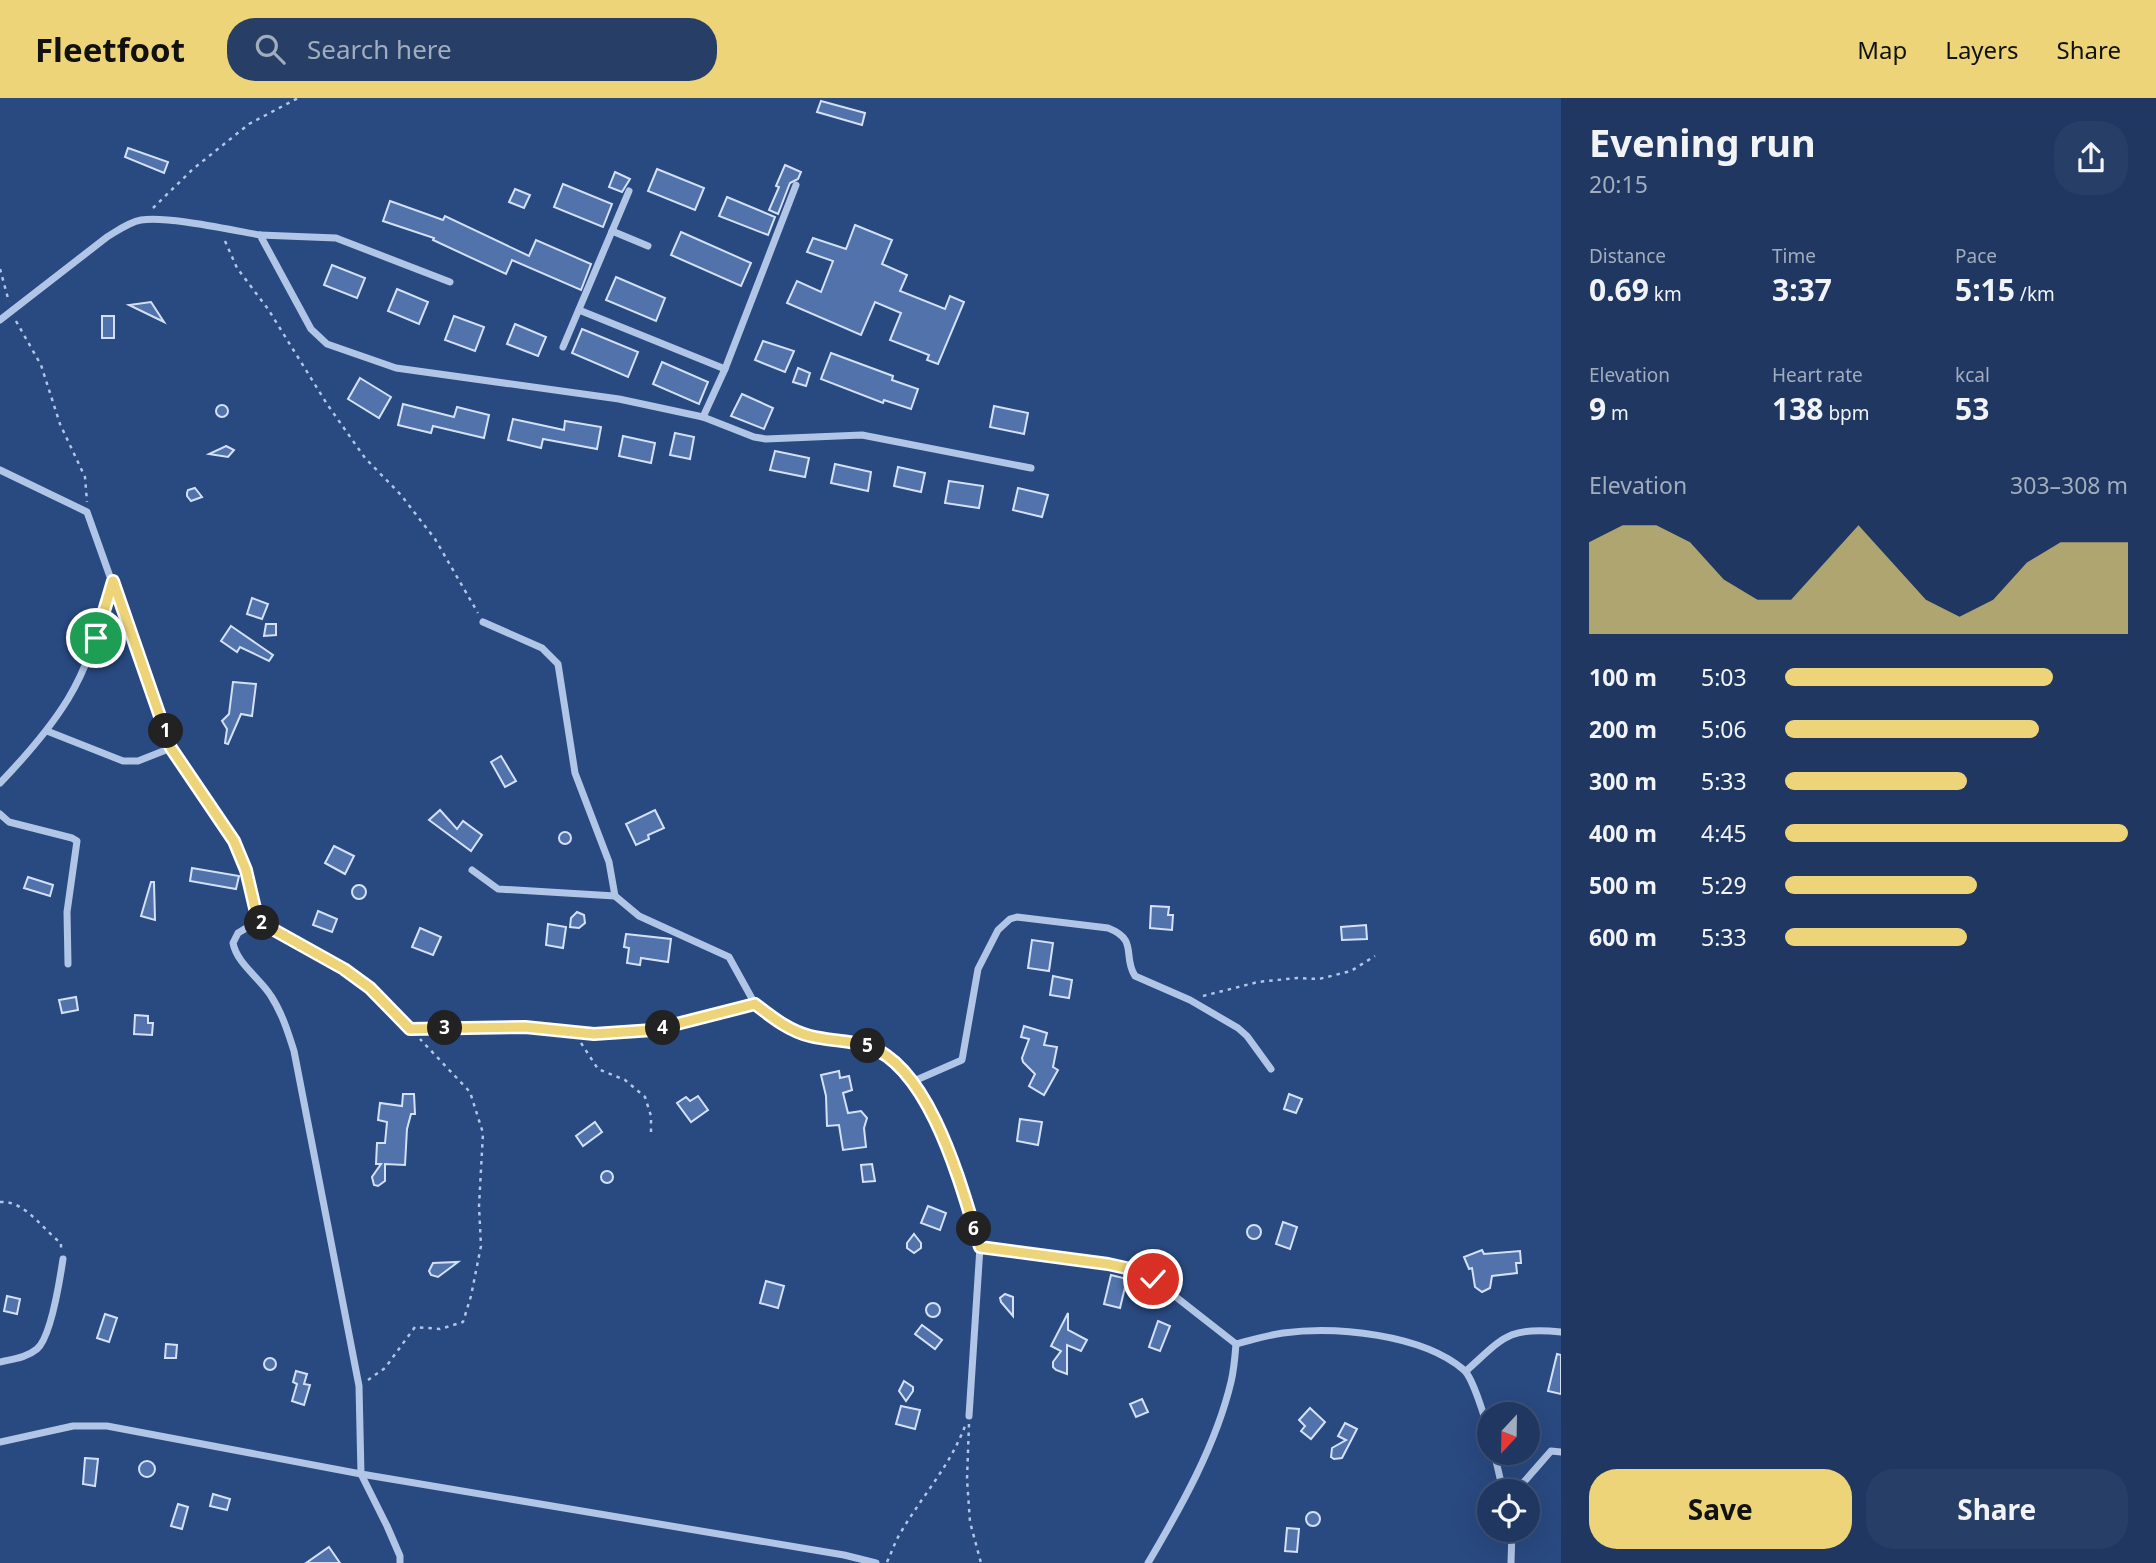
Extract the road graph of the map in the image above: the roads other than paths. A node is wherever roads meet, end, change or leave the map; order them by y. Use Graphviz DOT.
graph roads {
  1 [pos="796,185"];
  2 [pos="629,191"];
  3 [pos="612,231"];
  4 [pos="260,235"];
  5 [pos="648,246"];
  6 [pos="450,282"];
  7 [pos="579,310"];
  8 [pos="0,320"];
  9 [pos="563,348"];
  10 [pos="725,369"];
  11 [pos="703,417"];
  12 [pos="1031,468"];
  13 [pos="0,470"];
  14 [pos="113,581"];
  15 [pos="483,622"];
  16 [pos="47,731"];
  17 [pos="171,748"];
  18 [pos="0,783"];
  19 [pos="0,814"];
  20 [pos="472,870"];
  21 [pos="615,896"];
  22 [pos="258,921"];
  23 [pos="68,964"];
  24 [pos="755,1004"];
  25 [pos="1271,1069"];
  26 [pos="914,1081"];
  27 [pos="980,1247"];
  28 [pos="63,1259"];
  29 [pos="1561,1332"];
  30 [pos="1236,1344"];
  31 [pos="0,1362"];
  32 [pos="1466,1371"];
  33 [pos="1479,1402"];
  34 [pos="969,1416"];
  35 [pos="0,1442"];
  36 [pos="1561,1452"];
  37 [pos="361,1474"];
  38 [pos="1526,1479"];
  39 [pos="1512,1542"];
  40 [pos="400,1563"];
  41 [pos="876,1563"];
  42 [pos="1148,1563"];
  43 [pos="1511,1563"];
  1 -- 10 [label="street"];
  2 -- 3 [label="street"];
  3 -- 5 [label="street"];
  3 -- 7 [label="street"];
  4 -- 6 [label="street"];
  4 -- 8 [label="street"];
  4 -- 11 [label="street"];
  7 -- 9 [label="street"];
  7 -- 10 [label="street"];
  10 -- 11 [label="street"];
  11 -- 12 [label="street"];
  13 -- 14 [label="street"];
  14 -- 16 [label="street"];
  14 -- 17 [label="street"];
  15 -- 21 [label="street"];
  16 -- 17 [label="street"];
  16 -- 18 [label="street"];
  17 -- 22 [label="street"];
  19 -- 23 [label="street"];
  20 -- 21 [label="street"];
  21 -- 24 [label="street"];
  22 -- 24 [label="street"];
  22 -- 37 [label="street"];
  24 -- 26 [label="street"];
  25 -- 26 [label="street"];
  26 -- 27 [label="street"];
  27 -- 30 [label="street"];
  27 -- 34 [label="street"];
  28 -- 31 [label="street"];
  29 -- 32 [label="street"];
  30 -- 32 [label="street"];
  30 -- 42 [label="street"];
  32 -- 33 [label="street"];
  35 -- 37 [label="street"];
  36 -- 38 [label="street"];
  37 -- 40 [label="street"];
  37 -- 41 [label="street"];
  39 -- 43 [label="street"];
}
